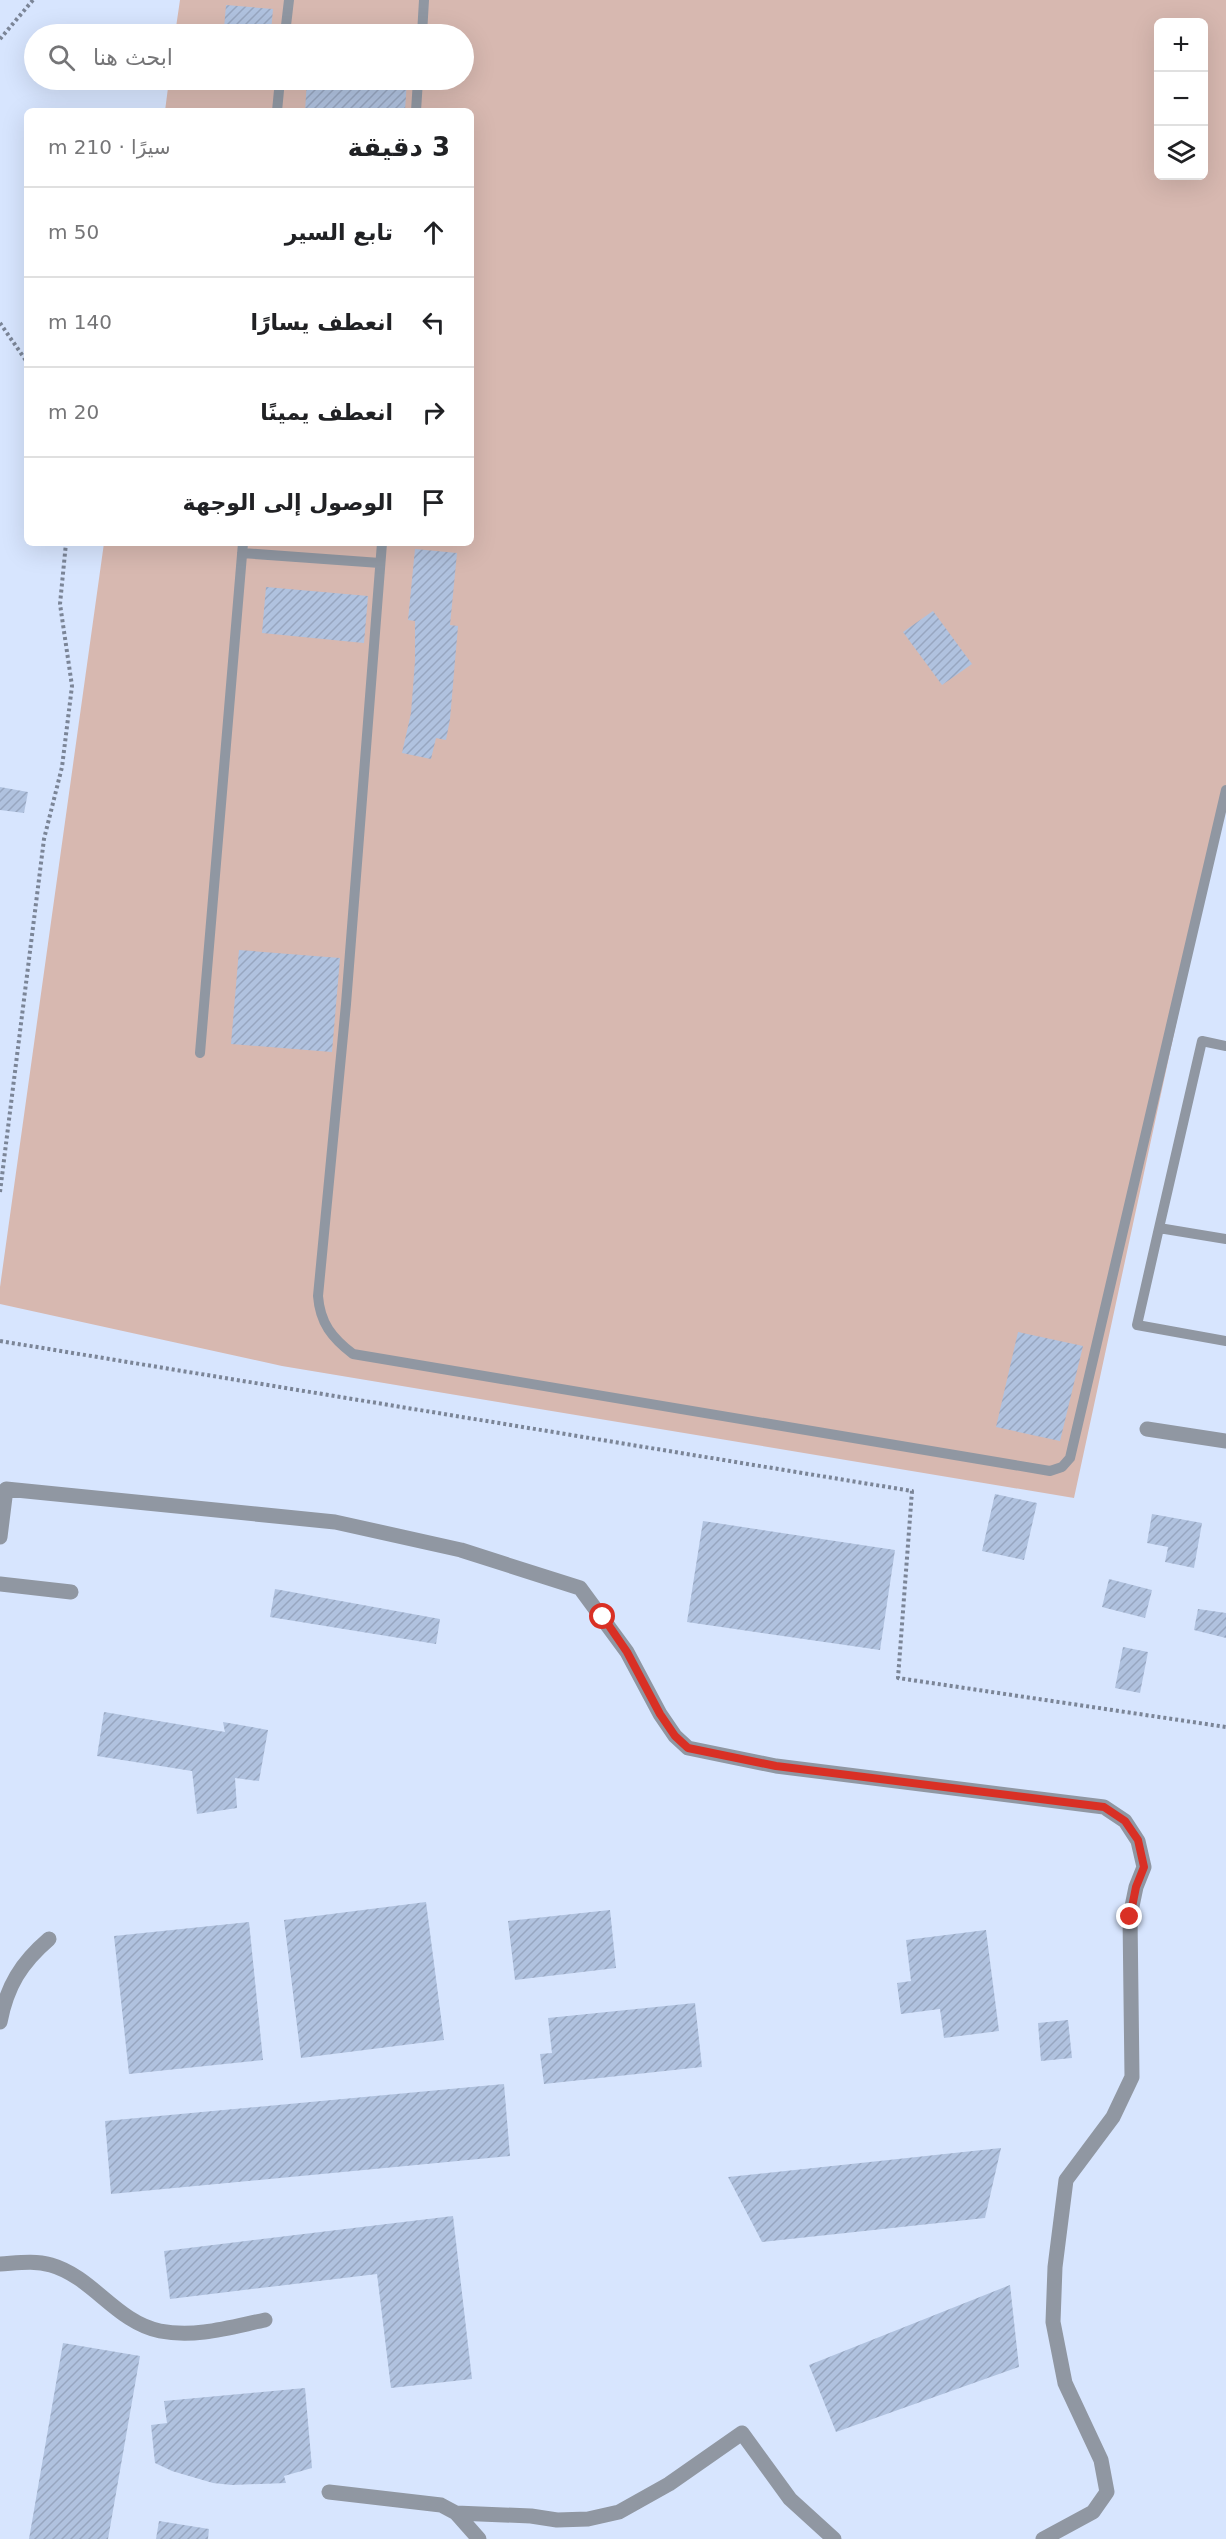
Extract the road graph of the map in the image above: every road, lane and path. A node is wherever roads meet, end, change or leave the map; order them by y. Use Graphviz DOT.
graph roads {
  1 [pos="33,0"];
  2 [pos="289,0"];
  3 [pos="424,0"];
  4 [pos="286,24"];
  5 [pos="423,24"];
  6 [pos="0,39"];
  7 [pos="279,90"];
  8 [pos="417,90"];
  9 [pos="277,108"];
  10 [pos="416,108"];
  11 [pos="0,323"];
  12 [pos="24,358"];
  13 [pos="66,546"];
  14 [pos="382,546"];
  15 [pos="243,548"];
  16 [pos="380,563"];
  17 [pos="1226,790"];
  18 [pos="1226,1046"];
  19 [pos="200,1053"];
  20 [pos="0,1192"];
  21 [pos="1159,1228"];
  22 [pos="1226,1239"];
  23 [pos="0,1341"];
  24 [pos="1226,1341"];
  25 [pos="1148,1430"];
  26 [pos="1226,1441"];
  27 [pos="0,1537"];
  28 [pos="0,1584"];
  29 [pos="71,1592"];
  30 [pos="1226,1727"];
  31 [pos="49,1939"];
  32 [pos="0,2022"];
  33 [pos="0,2264"];
  34 [pos="265,2320"];
  35 [pos="329,2492"];
  36 [pos="456,2513"];
  37 [pos="479,2539"];
  38 [pos="834,2539"];
  39 [pos="1043,2539"];
  1 -- 6 [label="path"];
  2 -- 4 [label="lane"];
  3 -- 5 [label="lane"];
  7 -- 9 [label="lane"];
  8 -- 10 [label="lane"];
  11 -- 12 [label="path"];
  13 -- 20 [label="path"];
  14 -- 16 [label="lane"];
  15 -- 16 [label="lane"];
  15 -- 19 [label="lane"];
  16 -- 17 [label="lane"];
  18 -- 21 [label="lane"];
  21 -- 22 [label="lane"];
  21 -- 24 [label="lane"];
  23 -- 30 [label="path"];
  25 -- 26 [label="street"];
  27 -- 39 [label="street"];
  28 -- 29 [label="street"];
  31 -- 32 [label="street"];
  33 -- 34 [label="street"];
  35 -- 36 [label="street"];
  36 -- 37 [label="street"];
  36 -- 38 [label="street"];
}
